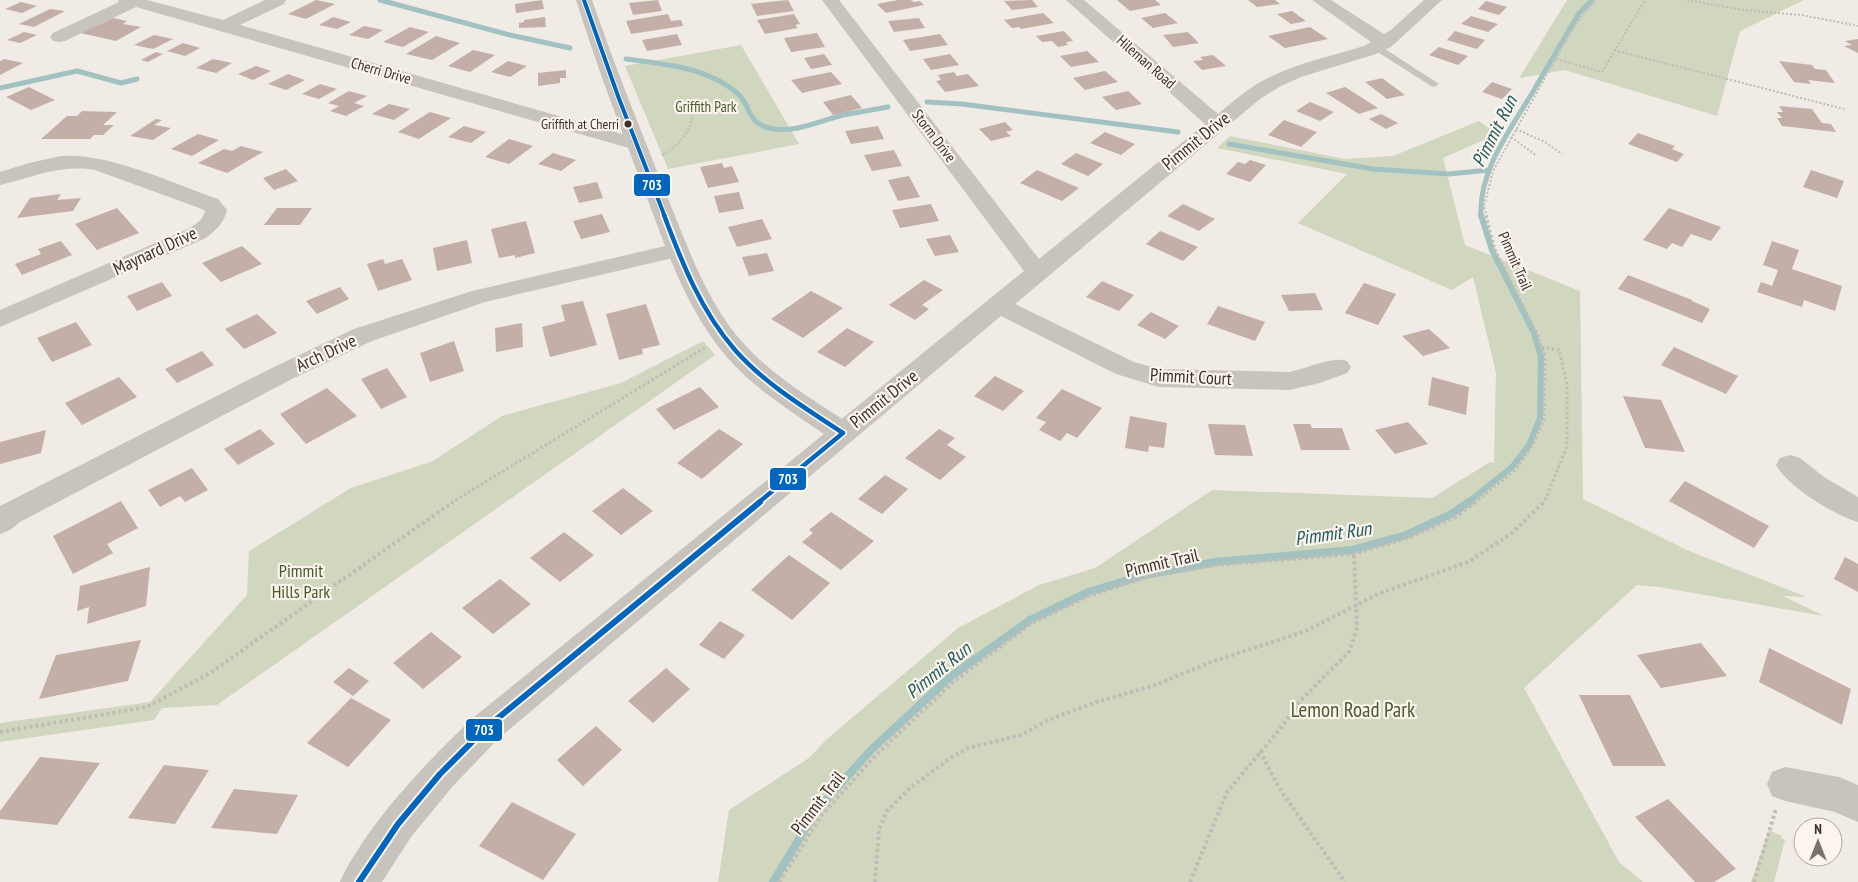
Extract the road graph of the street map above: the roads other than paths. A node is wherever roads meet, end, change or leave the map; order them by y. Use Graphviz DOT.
graph roads {
  1 [pos="278,0"];
  2 [pos="584,0"];
  3 [pos="830,0"];
  4 [pos="1074,0"];
  5 [pos="1320,0"];
  6 [pos="1434,0"];
  7 [pos="130,1"];
  8 [pos="225,26"];
  9 [pos="59,36"];
  10 [pos="1380,45"];
  11 [pos="1434,84"];
  12 [pos="1217,124"];
  13 [pos="639,152"];
  14 [pos="0,156"];
  15 [pos="7,176"];
  16 [pos="678,250"];
  17 [pos="1038,273"];
  18 [pos="998,305"];
  19 [pos="0,319"];
  20 [pos="1338,367"];
  21 [pos="843,433"];
  22 [pos="1790,466"];
  23 [pos="1858,511"];
  24 [pos="0,522"];
  25 [pos="1785,784"];
  26 [pos="1858,804"];
  27 [pos="359,882"];
  1 -- 8 [label="street"];
  2 -- 13 [label="street"];
  3 -- 17 [label="street, Storm Drive"];
  4 -- 12 [label="street, Hileman Road"];
  5 -- 10 [label="street"];
  6 -- 10 [label="street, Pimmit Drive"];
  7 -- 8 [label="street, Cherri Drive"];
  7 -- 9 [label="street"];
  8 -- 13 [label="street, Cherri Drive"];
  10 -- 11 [label="lane"];
  10 -- 12 [label="street, Pimmit Drive"];
  12 -- 17 [label="street, Pimmit Drive"];
  13 -- 16 [label="street"];
  14 -- 15 [label="street"];
  15 -- 19 [label="street, Maynard Drive"];
  16 -- 21 [label="street"];
  16 -- 24 [label="street, Arch Drive"];
  17 -- 18 [label="street, Pimmit Drive"];
  18 -- 20 [label="street, Pimmit Court"];
  18 -- 21 [label="street, Pimmit Drive"];
  21 -- 27 [label="street, Pimmit Drive"];
  22 -- 23 [label="street"];
  25 -- 26 [label="street"];
}
